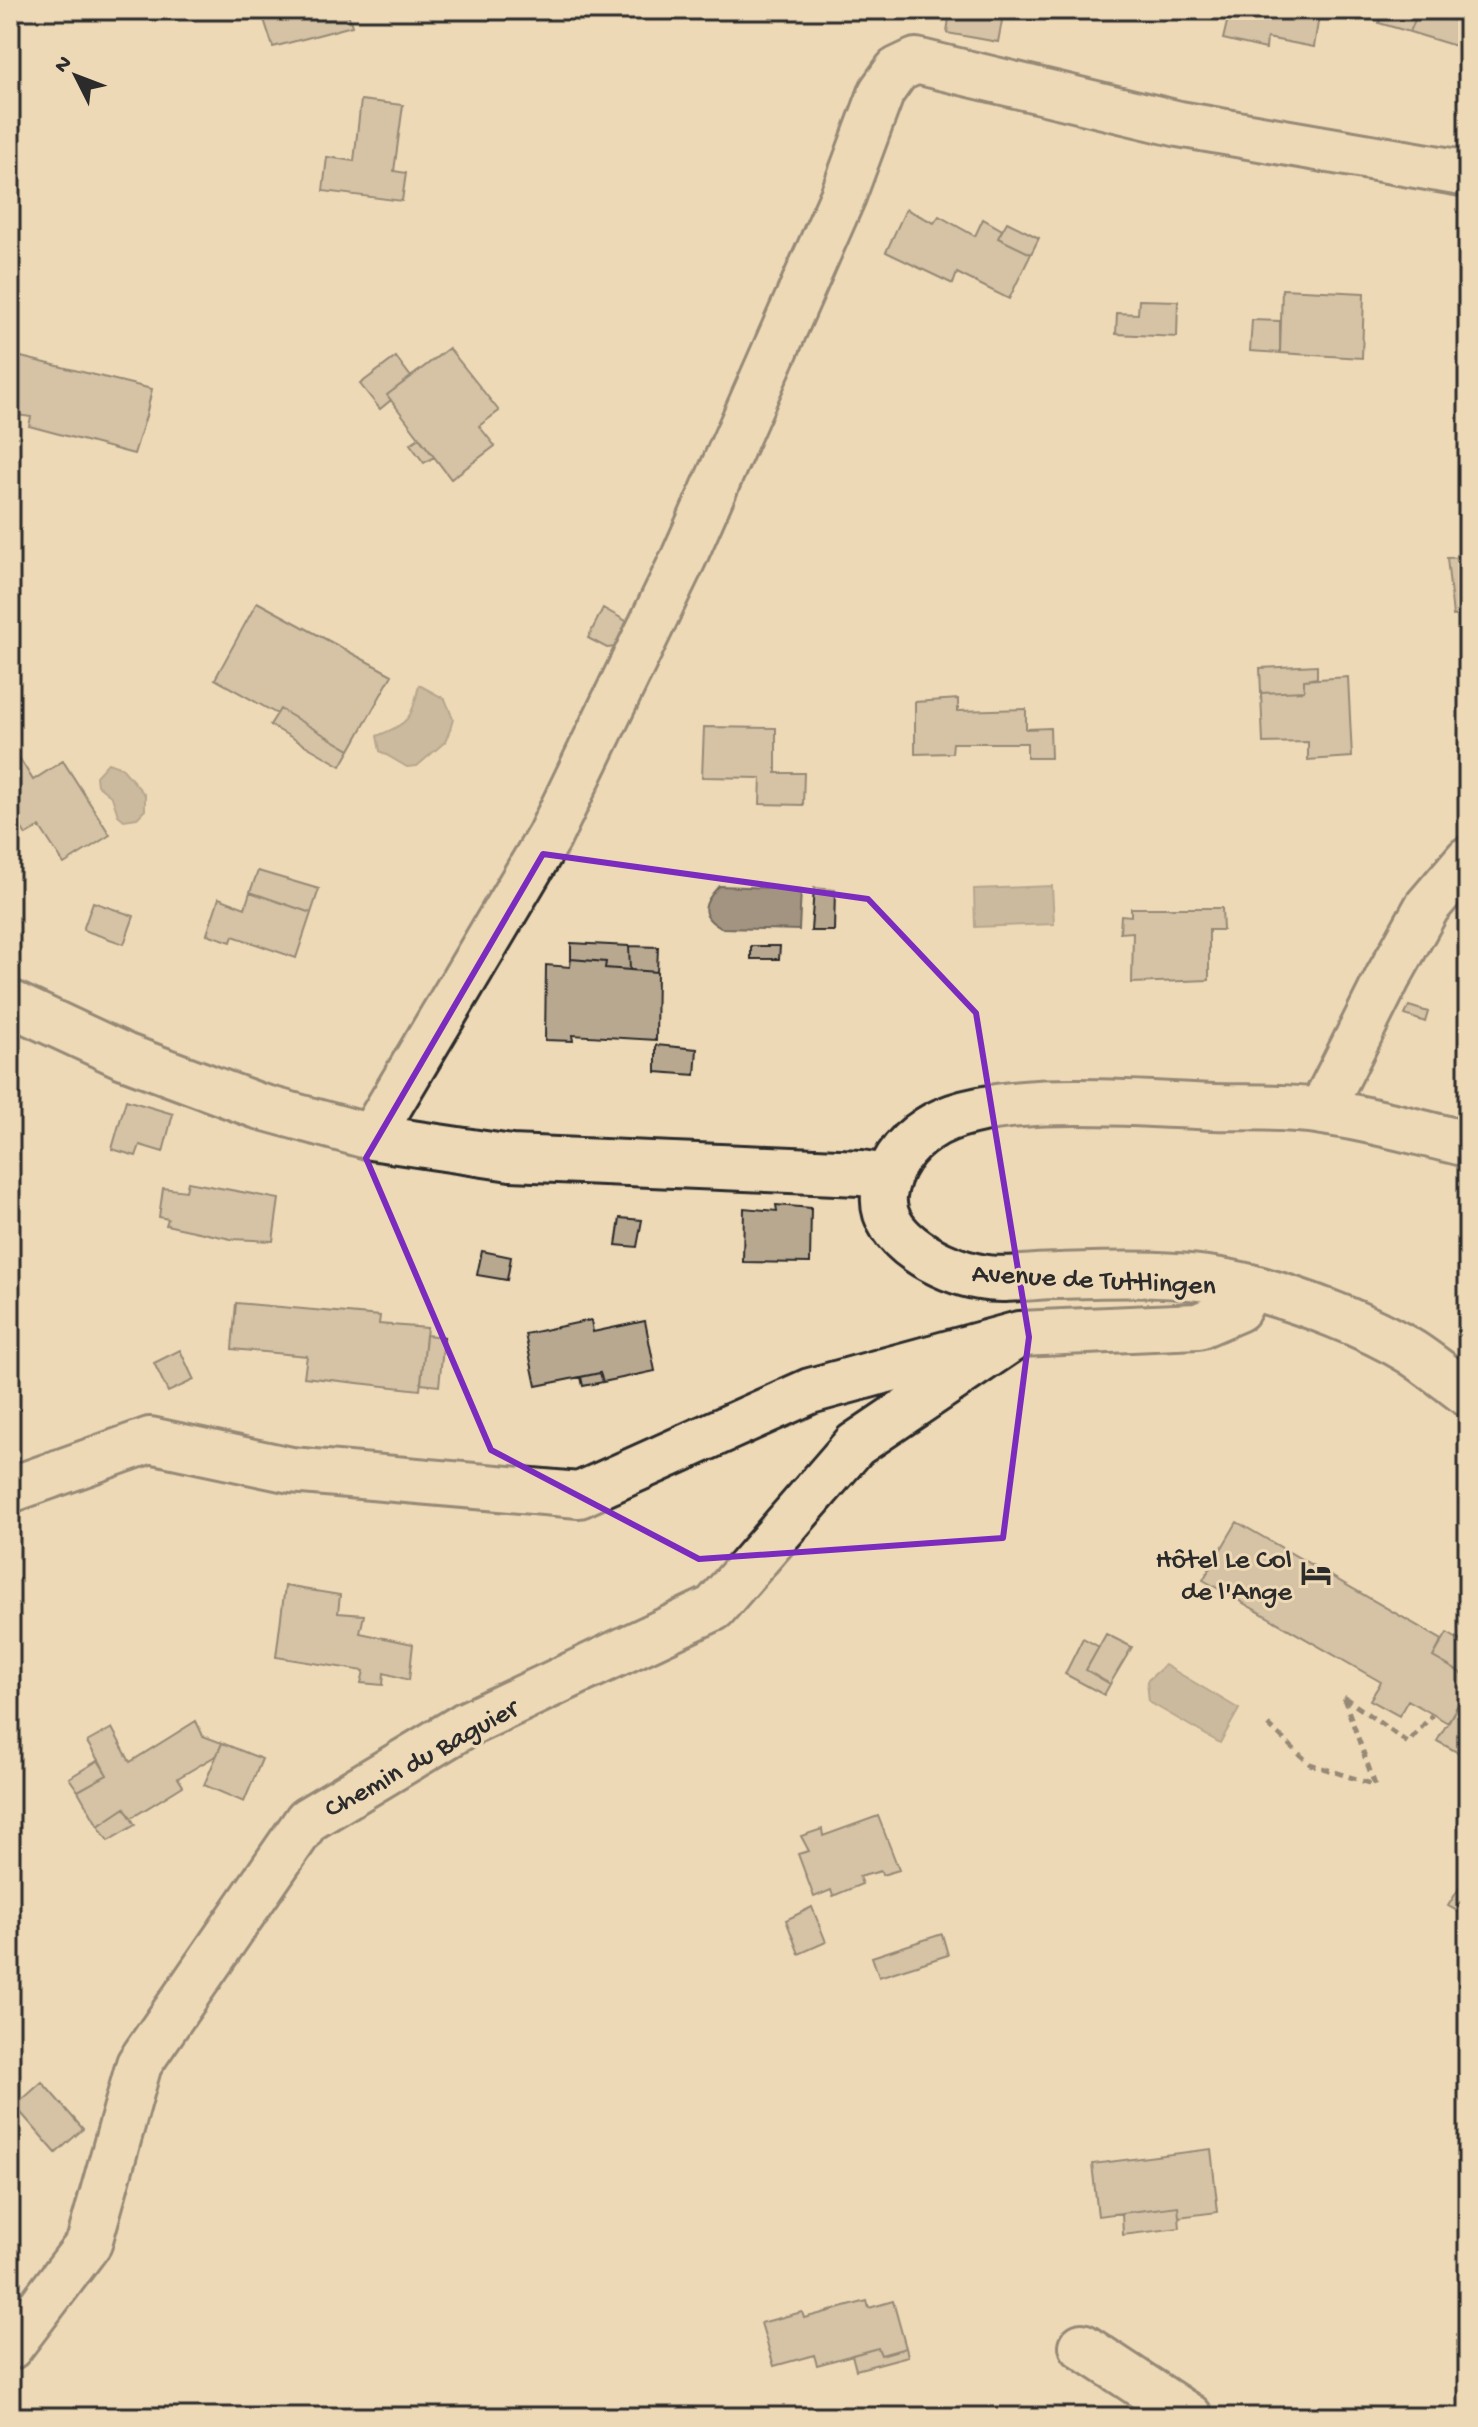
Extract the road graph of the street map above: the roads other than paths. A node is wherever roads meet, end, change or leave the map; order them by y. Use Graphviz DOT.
graph roads {
  1 [pos="1468,174"];
  2 [pos="1468,859"];
  3 [pos="10,1003"];
  4 [pos="1321,1111"];
  5 [pos="371,1137"];
  6 [pos="1468,1144"];
  7 [pos="886,1177"];
  8 [pos="1250,1287"];
  9 [pos="1019,1334"];
  10 [pos="1468,1394"];
  11 [pos="10,1490"];
  12 [pos="1082,2346"];
  13 [pos="10,2347"];
  14 [pos="1190,2417"];
  1 -- 5 [label="street"];
  2 -- 4 [label="street"];
  3 -- 5 [label="street"];
  4 -- 6 [label="street"];
  4 -- 7 [label="street"];
  5 -- 7 [label="street"];
  7 -- 8 [label="street, Avenue de Tuttlingen"];
  8 -- 9 [label="street"];
  8 -- 10 [label="street, Avenue de Tuttlingen"];
  9 -- 11 [label="street"];
  9 -- 13 [label="street, Chemin du Baguier"];
  12 -- 14 [label="street"];
}
